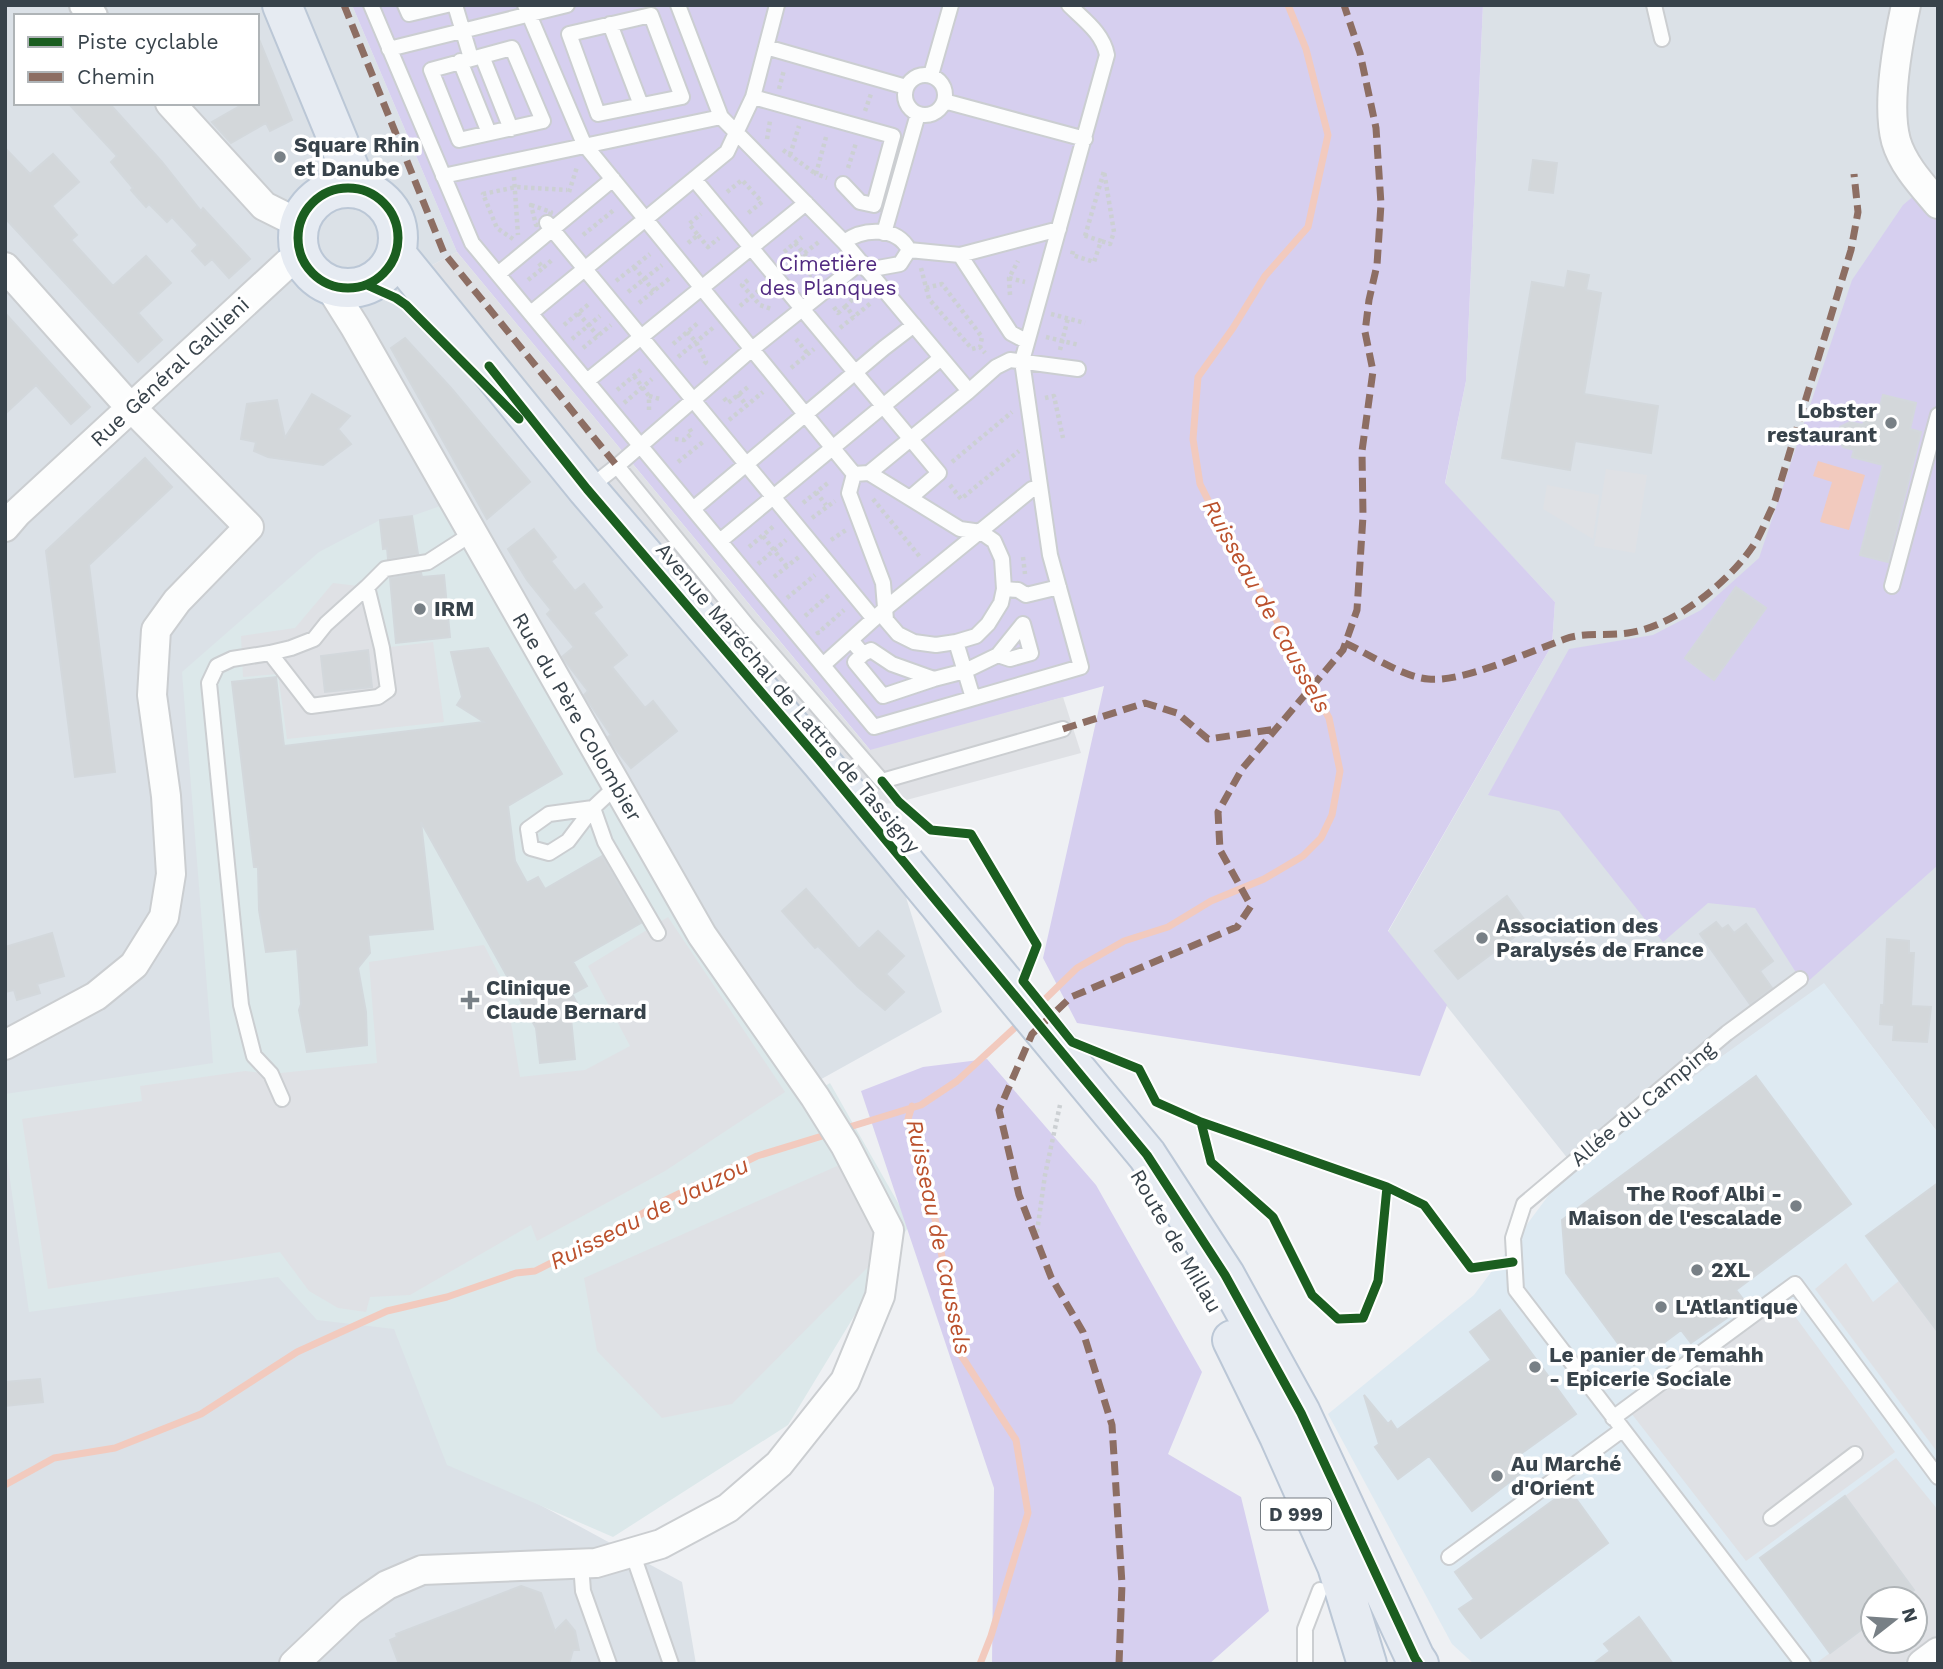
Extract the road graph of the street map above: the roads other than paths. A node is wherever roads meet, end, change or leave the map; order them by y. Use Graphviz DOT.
graph roads {
  1 [pos="282,5"];
  2 [pos="371,5"];
  3 [pos="405,5"];
  4 [pos="447,5"];
  5 [pos="455,5"];
  6 [pos="568,5"];
  7 [pos="678,5"];
  8 [pos="777,5"];
  9 [pos="951,5"];
  10 [pos="1069,5"];
  11 [pos="1654,5"];
  12 [pos="1906,5"];
  13 [pos="527,10"];
  14 [pos="610,24"];
  15 [pos="463,30"];
  16 [pos="1662,39"];
  17 [pos="766,47"];
  18 [pos="389,49"];
  19 [pos="471,59"];
  20 [pos="931,75"];
  21 [pos="906,87"];
  22 [pos="753,97"];
  23 [pos="944,101"];
  24 [pos="172,105"];
  25 [pos="641,105"];
  26 [pos="918,114"];
  27 [pos="721,117"];
  28 [pos="511,129"];
  29 [pos="738,132"];
  30 [pos="489,133"];
  31 [pos="1085,139"];
  32 [pos="584,144"];
  33 [pos="443,176"];
  34 [pos="613,179"];
  35 [pos="694,179"];
  36 [pos="844,184"];
  37 [pos="806,202"];
  38 [pos="1938,204"];
  39 [pos="319,214"];
  40 [pos="646,219"];
  41 [pos="550,226"];
  42 [pos="1059,229"];
  43 [pos="884,233"];
  44 [pos="844,242"];
  45 [pos="751,248"];
  46 [pos="913,250"];
  47 [pos="396,254"];
  48 [pos="960,255"];
  49 [pos="864,266"];
  50 [pos="5,267"];
  51 [pos="586,268"];
  52 [pos="498,274"];
  53 [pos="350,286"];
  54 [pos="702,288"];
  55 [pos="802,308"];
  56 [pos="531,313"];
  57 [pos="914,325"];
  58 [pos="642,337"];
  59 [pos="1026,341"];
  60 [pos="752,349"];
  61 [pos="941,358"];
  62 [pos="1022,361"];
  63 [pos="1077,369"];
  64 [pos="855,373"];
  65 [pos="586,381"];
  66 [pos="969,391"];
  67 [pos="693,399"];
  68 [pos="132,406"];
  69 [pos="883,407"];
  70 [pos="805,415"];
  71 [pos="1938,415"];
  72 [pos="910,439"];
  73 [pos="640,445"];
  74 [pos="833,448"];
  75 [pos="747,464"];
  76 [pos="617,466"];
  77 [pos="861,473"];
  78 [pos="1040,488"];
  79 [pos="587,489"];
  80 [pos="774,497"];
  81 [pos="910,498"];
  82 [pos="693,509"];
  83 [pos="5,527"];
  84 [pos="981,531"];
  85 [pos="473,533"];
  86 [pos="720,541"];
  87 [pos="1892,586"];
  88 [pos="367,587"];
  89 [pos="1059,587"];
  90 [pos="1004,589"];
  91 [pos="886,608"];
  92 [pos="874,619"];
  93 [pos="988,624"];
  94 [pos="851,639"];
  95 [pos="1010,639"];
  96 [pos="956,642"];
  97 [pos="270,653"];
  98 [pos="863,654"];
  99 [pos="998,656"];
  100 [pos="823,665"];
  101 [pos="965,671"];
  102 [pos="934,679"];
  103 [pos="974,698"];
  104 [pos="1063,729"];
  105 [pos="618,788"];
  106 [pos="657,933"];
  107 [pos="1800,979"];
  108 [pos="5,1045"];
  109 [pos="1062,1052"];
  110 [pos="282,1098"];
  111 [pos="1617,1424"];
  112 [pos="1279,1436"];
  113 [pos="1855,1454"];
  114 [pos="1936,1469"];
  115 [pos="1771,1518"];
  116 [pos="632,1552"];
  117 [pos="1449,1557"];
  118 [pos="581,1564"];
  119 [pos="1320,1590"];
  120 [pos="1938,1652"];
  121 [pos="294,1664"];
  122 [pos="609,1664"];
  123 [pos="671,1664"];
  124 [pos="1305,1664"];
  125 [pos="1341,1664"];
  126 [pos="1367,1664"];
  127 [pos="1419,1664"];
  128 [pos="1803,1664"];
  129 [pos="1922,1664"];
  1 -- 39 [label="main road"];
  2 -- 18 [label="lane"];
  3 -- 4 [label="lane"];
  5 -- 15 [label="lane"];
  6 -- 13 [label="lane"];
  7 -- 27 [label="lane"];
  8 -- 17 [label="lane"];
  9 -- 20 [label="lane"];
  10 -- 31 [label="lane"];
  11 -- 16 [label="lane"];
  12 -- 38 [label="street"];
  13 -- 15 [label="lane"];
  13 -- 32 [label="lane"];
  14 -- 25 [label="lane"];
  14 -- 25 [label="lane"];
  14 -- 25 [label="lane"];
  15 -- 18 [label="lane"];
  15 -- 19 [label="lane"];
  17 -- 21 [label="lane"];
  17 -- 22 [label="lane"];
  18 -- 33 [label="lane"];
  19 -- 28 [label="lane"];
  19 -- 28 [label="lane"];
  19 -- 30 [label="lane"];
  19 -- 30 [label="lane"];
  20 -- 21 [label="lane"];
  20 -- 23 [label="lane"];
  21 -- 26 [label="lane"];
  22 -- 29 [label="lane"];
  22 -- 36 [label="lane"];
  23 -- 26 [label="lane"];
  23 -- 31 [label="lane"];
  24 -- 39 [label="street"];
  26 -- 43 [label="lane"];
  27 -- 29 [label="lane"];
  27 -- 32 [label="lane"];
  28 -- 30 [label="lane"];
  29 -- 35 [label="lane"];
  29 -- 37 [label="lane"];
  31 -- 42 [label="lane"];
  32 -- 33 [label="lane"];
  32 -- 34 [label="lane"];
  33 -- 52 [label="lane"];
  34 -- 40 [label="lane"];
  34 -- 41 [label="lane"];
  35 -- 40 [label="lane"];
  35 -- 45 [label="lane"];
  37 -- 44 [label="lane"];
  37 -- 45 [label="lane"];
  39 -- 47 [label="main road"];
  39 -- 53 [label="main road"];
  39 -- 68 [label="street, Rue Général Gallieni"];
  40 -- 51 [label="lane"];
  40 -- 54 [label="lane"];
  41 -- 51 [label="lane"];
  41 -- 52 [label="lane"];
  42 -- 48 [label="lane"];
  42 -- 59 [label="lane"];
  43 -- 44 [label="lane"];
  43 -- 46 [label="lane"];
  44 -- 49 [label="lane"];
  45 -- 54 [label="lane"];
  45 -- 55 [label="lane"];
  46 -- 48 [label="lane"];
  46 -- 49 [label="lane"];
  47 -- 53 [label="main road"];
  47 -- 79 [label="main road, Avenue Maréchal de Lattre de Tassigny"];
  48 -- 59 [label="lane"];
  49 -- 55 [label="lane"];
  49 -- 57 [label="lane"];
  50 -- 68 [label="street"];
  51 -- 56 [label="lane"];
  51 -- 58 [label="lane"];
  52 -- 56 [label="lane"];
  53 -- 79 [label="main road, Avenue Maréchal de Lattre de Tassigny"];
  53 -- 85 [label="street, Rue du Père Colombier"];
  54 -- 58 [label="lane"];
  54 -- 60 [label="lane"];
  55 -- 60 [label="lane"];
  55 -- 64 [label="lane"];
  56 -- 65 [label="lane"];
  57 -- 61 [label="lane"];
  57 -- 64 [label="lane"];
  58 -- 65 [label="lane"];
  58 -- 67 [label="lane"];
  59 -- 62 [label="lane"];
  60 -- 67 [label="lane"];
  60 -- 70 [label="lane"];
  61 -- 66 [label="lane"];
  61 -- 69 [label="lane"];
  62 -- 63 [label="lane"];
  62 -- 66 [label="lane"];
  62 -- 78 [label="lane"];
  64 -- 69 [label="lane"];
  64 -- 70 [label="lane"];
  65 -- 73 [label="lane"];
  66 -- 72 [label="lane"];
  67 -- 73 [label="lane"];
  67 -- 75 [label="lane"];
  68 -- 83 [label="street, Rue Général Gallieni"];
  68 -- 108 [label="street"];
  69 -- 72 [label="lane"];
  69 -- 74 [label="lane"];
  70 -- 74 [label="lane"];
  70 -- 75 [label="lane"];
  71 -- 87 [label="lane"];
  72 -- 77 [label="lane"];
  72 -- 81 [label="lane"];
  73 -- 76 [label="lane"];
  73 -- 82 [label="lane"];
  74 -- 77 [label="lane"];
  74 -- 80 [label="lane"];
  75 -- 80 [label="lane"];
  75 -- 82 [label="lane"];
  76 -- 79 [label="lane"];
  76 -- 104 [label="lane"];
  77 -- 81 [label="lane"];
  77 -- 91 [label="lane"];
  78 -- 84 [label="lane"];
  78 -- 89 [label="lane"];
  79 -- 109 [label="main road, Avenue Maréchal de Lattre de Tassigny"];
  80 -- 86 [label="lane"];
  80 -- 92 [label="lane"];
  81 -- 84 [label="lane"];
  82 -- 86 [label="lane"];
  84 -- 90 [label="lane"];
  84 -- 91 [label="lane"];
  85 -- 88 [label="lane"];
  85 -- 105 [label="street, Rue du Père Colombier"];
  86 -- 100 [label="lane"];
  88 -- 97 [label="lane"];
  88 -- 97 [label="lane"];
  89 -- 90 [label="lane"];
  89 -- 103 [label="lane"];
  90 -- 93 [label="lane"];
  91 -- 92 [label="lane"];
  91 -- 96 [label="lane"];
  92 -- 94 [label="lane"];
  93 -- 95 [label="lane"];
  93 -- 96 [label="lane"];
  94 -- 98 [label="lane"];
  94 -- 100 [label="lane"];
  95 -- 99 [label="lane"];
  95 -- 99 [label="lane"];
  96 -- 101 [label="lane"];
  97 -- 110 [label="lane"];
  98 -- 102 [label="lane"];
  98 -- 102 [label="lane"];
  99 -- 101 [label="lane"];
  100 -- 103 [label="lane"];
  101 -- 102 [label="lane"];
  101 -- 103 [label="lane"];
  105 -- 106 [label="lane"];
  105 -- 116 [label="street, Rue du Père Colombier"];
  107 -- 111 [label="lane, Allée du Camping"];
  109 -- 112 [label="main road, Route de Millau / D 999"];
  109 -- 127 [label="main road"];
  111 -- 114 [label="lane"];
  111 -- 117 [label="lane"];
  111 -- 128 [label="lane, Allée du Camping"];
  112 -- 119 [label="main road, Route de Millau / D 999"];
  112 -- 126 [label="main road, Route de Millau / D 999"];
  113 -- 115 [label="lane"];
  116 -- 118 [label="street"];
  116 -- 123 [label="lane"];
  118 -- 121 [label="street"];
  118 -- 122 [label="lane"];
  119 -- 124 [label="lane"];
  119 -- 125 [label="main road, Route de Millau / D 999"];
  120 -- 129 [label="street"];
}
